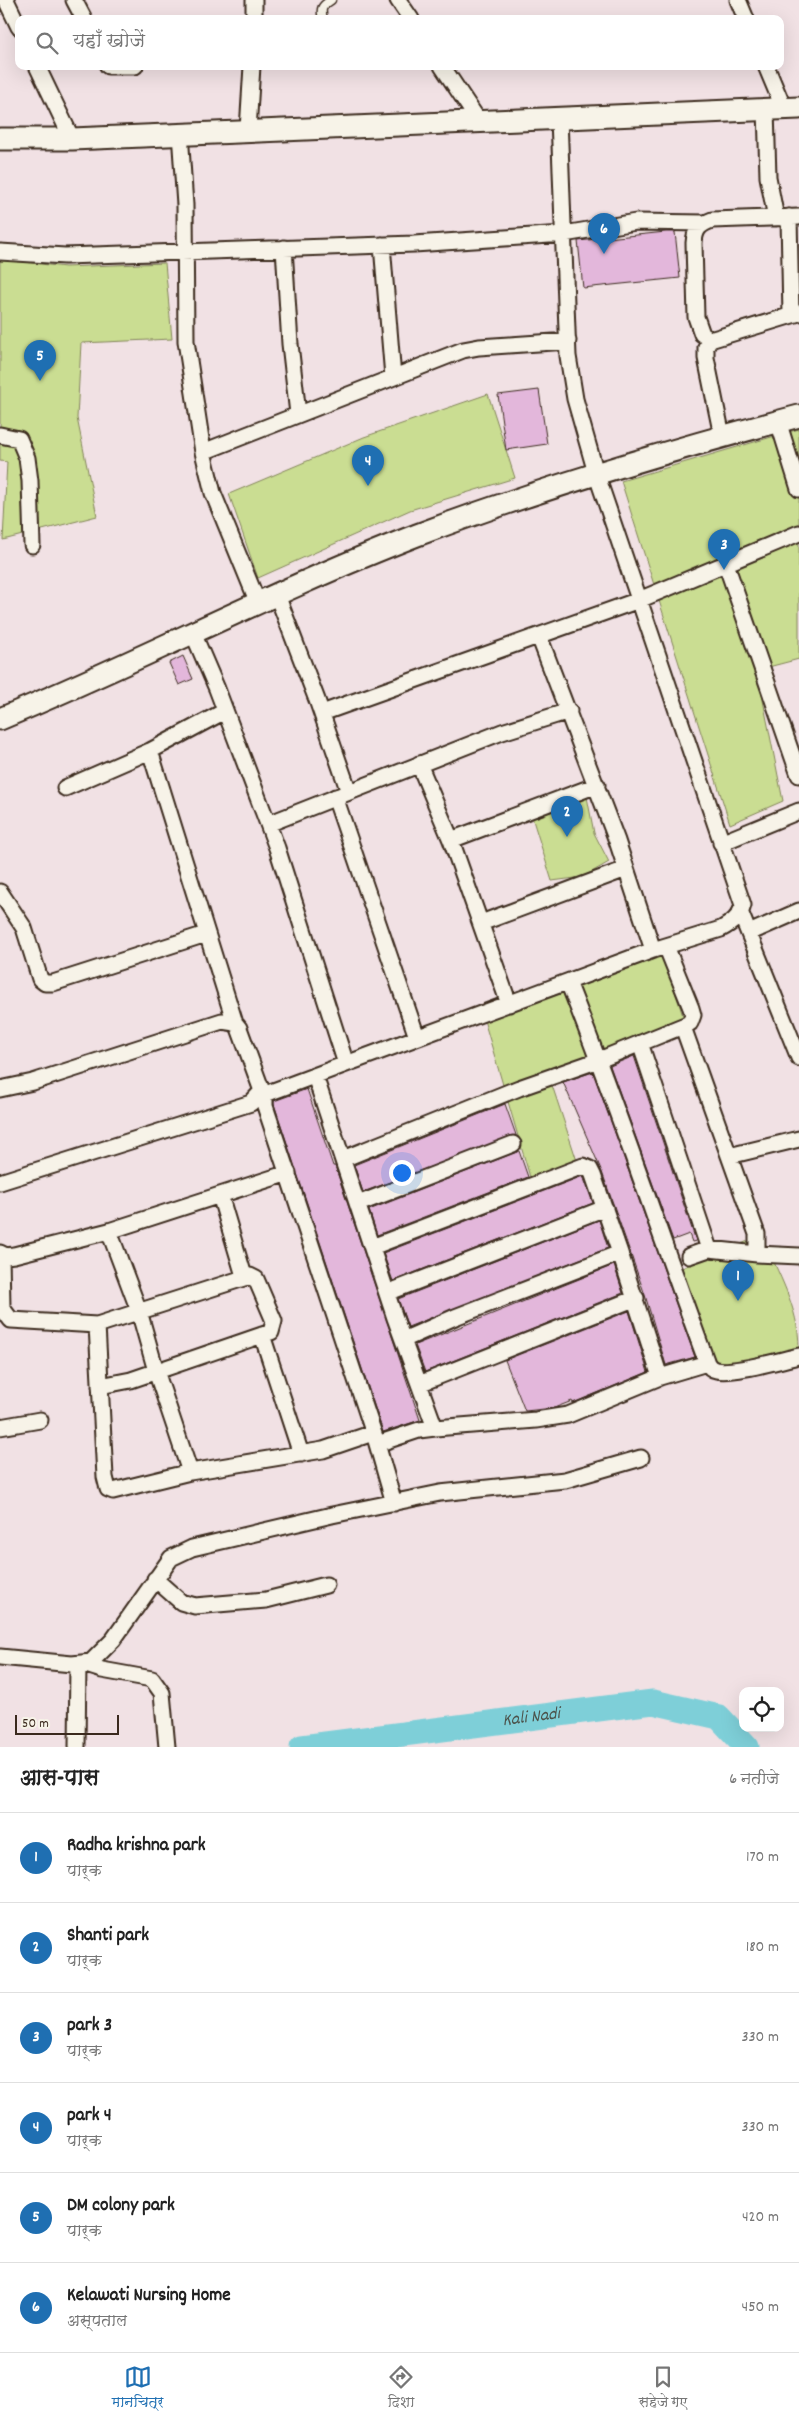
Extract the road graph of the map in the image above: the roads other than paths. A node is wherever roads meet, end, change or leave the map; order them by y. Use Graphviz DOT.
graph roads {
  1 [pos="6,0"];
  2 [pos="74,0"];
  3 [pos="254,0"];
  4 [pos="331,0"];
  5 [pos="398,0"];
  6 [pos="738,0"];
  7 [pos="82,15"];
  8 [pos="254,15"];
  9 [pos="322,15"];
  10 [pos="408,15"];
  11 [pos="744,15"];
  12 [pos="11,21"];
  13 [pos="39,70"];
  14 [pos="252,70"];
  15 [pos="445,70"];
  16 [pos="768,70"];
  17 [pos="783,109"];
  18 [pos="559,118"];
  19 [pos="478,120"];
  20 [pos="248,130"];
  21 [pos="180,132"];
  22 [pos="0,138"];
  23 [pos="72,139"];
  24 [pos="788,217"];
  25 [pos="705,223"];
  26 [pos="564,234"];
  27 [pos="382,245"];
  28 [pos="284,248"];
  29 [pos="0,252"];
  30 [pos="185,252"];
  31 [pos="795,314"];
  32 [pos="710,340"];
  33 [pos="568,341"];
  34 [pos="393,377"];
  35 [pos="298,414"];
  36 [pos="799,416"];
  37 [pos="778,422"];
  38 [pos="0,436"];
  39 [pos="722,436"];
  40 [pos="203,452"];
  41 [pos="596,473"];
  42 [pos="799,488"];
  43 [pos="799,533"];
  44 [pos="32,545"];
  45 [pos="726,564"];
  46 [pos="268,599"];
  47 [pos="639,600"];
  48 [pos="193,633"];
  49 [pos="539,636"];
  50 [pos="225,711"];
  51 [pos="569,711"];
  52 [pos="322,713"];
  53 [pos="0,719"];
  54 [pos="150,751"];
  55 [pos="419,764"];
  56 [pos="799,775"];
  57 [pos="597,785"];
  58 [pos="65,788"];
  59 [pos="342,794"];
  60 [pos="799,811"];
  61 [pos="268,824"];
  62 [pos="452,840"];
  63 [pos="721,844"];
  64 [pos="626,869"];
  65 [pos="3,900"];
  66 [pos="799,911"];
  67 [pos="740,914"];
  68 [pos="481,923"];
  69 [pos="749,933"];
  70 [pos="206,934"];
  71 [pos="659,948"];
  72 [pos="568,982"];
  73 [pos="509,1004"];
  74 [pos="235,1023"];
  75 [pos="683,1027"];
  76 [pos="417,1038"];
  77 [pos="640,1043"];
  78 [pos="799,1058"];
  79 [pos="599,1060"];
  80 [pos="346,1064"];
  81 [pos="315,1076"];
  82 [pos="0,1089"];
  83 [pos="263,1092"];
  84 [pos="799,1139"];
  85 [pos="513,1144"];
  86 [pos="729,1156"];
  87 [pos="343,1159"];
  88 [pos="288,1174"];
  89 [pos="0,1182"];
  90 [pos="220,1195"];
  91 [pos="358,1204"];
  92 [pos="605,1208"];
  93 [pos="109,1231"];
  94 [pos="372,1247"];
  95 [pos="709,1248"];
  96 [pos="620,1253"];
  97 [pos="0,1254"];
  98 [pos="757,1254"];
  99 [pos="689,1256"];
  100 [pos="799,1256"];
  101 [pos="244,1276"];
  102 [pos="387,1293"];
  103 [pos="636,1298"];
  104 [pos="139,1311"];
  105 [pos="97,1325"];
  106 [pos="262,1335"];
  107 [pos="403,1340"];
  108 [pos="799,1356"];
  109 [pos="707,1363"];
  110 [pos="156,1371"];
  111 [pos="660,1377"];
  112 [pos="419,1384"];
  113 [pos="100,1386"];
  114 [pos="40,1420"];
  115 [pos="0,1428"];
  116 [pos="435,1428"];
  117 [pos="375,1438"];
  118 [pos="300,1454"];
  119 [pos="641,1458"];
  120 [pos="190,1472"];
  121 [pos="394,1503"];
  122 [pos="155,1579"];
  123 [pos="326,1584"];
  124 [pos="0,1657"];
  125 [pos="81,1664"];
  126 [pos="77,1747"];
  127 [pos="167,1747"];
  1 -- 12 [label="street"];
  2 -- 7 [label="street"];
  3 -- 8 [label="street"];
  4 -- 9 [label="lane"];
  5 -- 10 [label="street"];
  6 -- 11 [label="street"];
  13 -- 23 [label="street"];
  14 -- 20 [label="street"];
  15 -- 19 [label="street"];
  16 -- 17 [label="street"];
  17 -- 18 [label="street"];
  17 -- 24 [label="street"];
  18 -- 19 [label="street"];
  18 -- 26 [label="street"];
  19 -- 20 [label="street"];
  20 -- 21 [label="street"];
  21 -- 23 [label="street"];
  21 -- 30 [label="street"];
  22 -- 23 [label="street"];
  24 -- 25 [label="street"];
  24 -- 31 [label="street"];
  25 -- 26 [label="street"];
  25 -- 32 [label="street"];
  26 -- 27 [label="street"];
  26 -- 33 [label="street"];
  27 -- 28 [label="street"];
  27 -- 34 [label="street"];
  28 -- 30 [label="street"];
  28 -- 35 [label="street"];
  29 -- 30 [label="street"];
  30 -- 40 [label="street"];
  31 -- 32 [label="street"];
  32 -- 39 [label="street"];
  33 -- 34 [label="street"];
  33 -- 41 [label="street"];
  34 -- 35 [label="street"];
  35 -- 40 [label="street"];
  36 -- 37 [label="street"];
  37 -- 39 [label="street"];
  37 -- 42 [label="street"];
  38 -- 44 [label="street"];
  39 -- 41 [label="street"];
  40 -- 46 [label="street"];
  41 -- 46 [label="street"];
  41 -- 47 [label="street"];
  43 -- 45 [label="street"];
  45 -- 47 [label="street"];
  45 -- 56 [label="street"];
  46 -- 48 [label="street"];
  46 -- 52 [label="street"];
  47 -- 49 [label="street"];
  47 -- 63 [label="street"];
  48 -- 50 [label="street"];
  48 -- 53 [label="street"];
  49 -- 51 [label="street"];
  49 -- 52 [label="street"];
  50 -- 54 [label="street"];
  50 -- 61 [label="street"];
  51 -- 55 [label="street"];
  51 -- 57 [label="street"];
  52 -- 59 [label="street"];
  54 -- 58 [label="street"];
  54 -- 70 [label="street"];
  55 -- 59 [label="street"];
  55 -- 62 [label="street"];
  57 -- 62 [label="street"];
  57 -- 64 [label="street"];
  59 -- 61 [label="street"];
  59 -- 76 [label="street"];
  60 -- 63 [label="street"];
  61 -- 80 [label="street"];
  62 -- 68 [label="street"];
  63 -- 67 [label="street"];
  64 -- 68 [label="street"];
  64 -- 71 [label="street"];
  65 -- 70 [label="street"];
  66 -- 69 [label="street"];
  67 -- 69 [label="street"];
  67 -- 71 [label="street"];
  68 -- 73 [label="street"];
  69 -- 78 [label="street"];
  70 -- 74 [label="street"];
  71 -- 72 [label="street"];
  71 -- 75 [label="street"];
  72 -- 73 [label="street"];
  72 -- 79 [label="street"];
  73 -- 76 [label="street"];
  74 -- 82 [label="street"];
  74 -- 83 [label="street"];
  75 -- 77 [label="street"];
  75 -- 86 [label="street"];
  76 -- 80 [label="street"];
  77 -- 79 [label="street"];
  77 -- 95 [label="street"];
  79 -- 87 [label="street"];
  79 -- 109 [label="street"];
  80 -- 81 [label="street"];
  81 -- 83 [label="street"];
  81 -- 87 [label="street"];
  83 -- 88 [label="street"];
  83 -- 89 [label="street"];
  84 -- 86 [label="street"];
  85 -- 91 [label="street"];
  86 -- 98 [label="street"];
  87 -- 91 [label="street"];
  88 -- 90 [label="street"];
  88 -- 117 [label="street"];
  90 -- 93 [label="street"];
  90 -- 101 [label="street"];
  91 -- 94 [label="street"];
  92 -- 94 [label="street"];
  92 -- 96 [label="street"];
  92 -- 102 [label="street"];
  93 -- 97 [label="street"];
  93 -- 104 [label="street"];
  94 -- 102 [label="street"];
  95 -- 98 [label="street"];
  95 -- 99 [label="street"];
  96 -- 103 [label="street"];
  96 -- 107 [label="street"];
  97 -- 105 [label="street"];
  98 -- 100 [label="street"];
  101 -- 104 [label="street"];
  101 -- 106 [label="street"];
  102 -- 107 [label="street"];
  103 -- 111 [label="street"];
  103 -- 112 [label="street"];
  104 -- 105 [label="street"];
  104 -- 110 [label="street"];
  105 -- 113 [label="street"];
  106 -- 110 [label="street"];
  106 -- 118 [label="street"];
  107 -- 112 [label="street"];
  108 -- 109 [label="street"];
  109 -- 111 [label="street"];
  110 -- 113 [label="street"];
  110 -- 120 [label="street"];
  111 -- 116 [label="street"];
  112 -- 116 [label="street"];
  113 -- 120 [label="street"];
  114 -- 115 [label="street"];
  116 -- 117 [label="street"];
  117 -- 118 [label="street"];
  117 -- 121 [label="street"];
  118 -- 120 [label="street"];
  119 -- 121 [label="street"];
  121 -- 122 [label="street"];
  122 -- 123 [label="street"];
  122 -- 125 [label="street"];
  124 -- 125 [label="street"];
  125 -- 126 [label="street"];
  125 -- 127 [label="street"];
}
